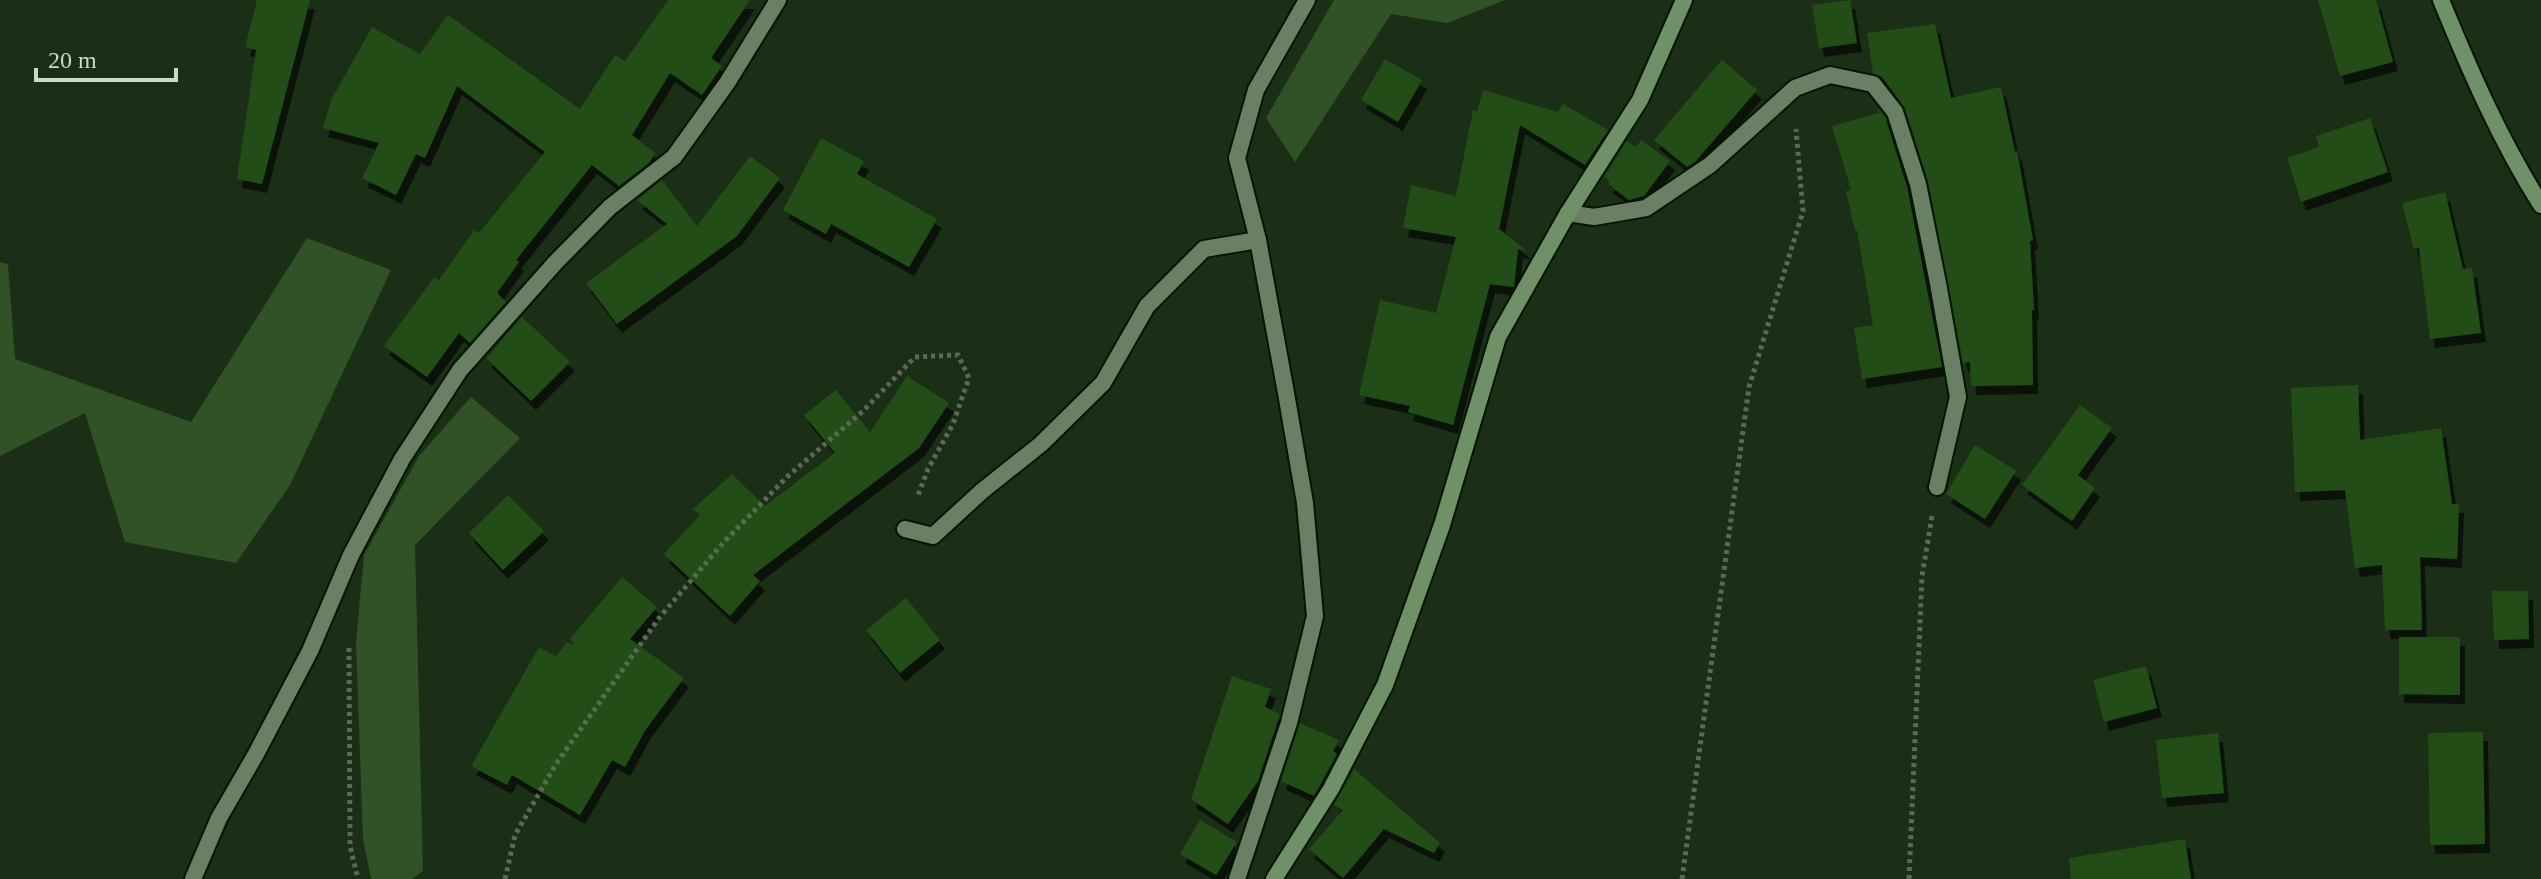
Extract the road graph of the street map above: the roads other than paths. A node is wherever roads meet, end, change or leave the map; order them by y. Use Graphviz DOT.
graph roads {
  1 [pos="778,0"];
  2 [pos="1307,0"];
  3 [pos="1684,0"];
  4 [pos="2441,0"];
  5 [pos="2541,205"];
  6 [pos="1568,213"];
  7 [pos="1258,240"];
  8 [pos="1937,487"];
  9 [pos="905,529"];
  10 [pos="193,879"];
  11 [pos="1237,879"];
  12 [pos="1274,879"];
  1 -- 10 [label="street"];
  2 -- 7 [label="street"];
  3 -- 6 [label="main road"];
  4 -- 5 [label="main road"];
  6 -- 8 [label="street"];
  6 -- 12 [label="main road"];
  7 -- 9 [label="street"];
  7 -- 11 [label="street"];
}
